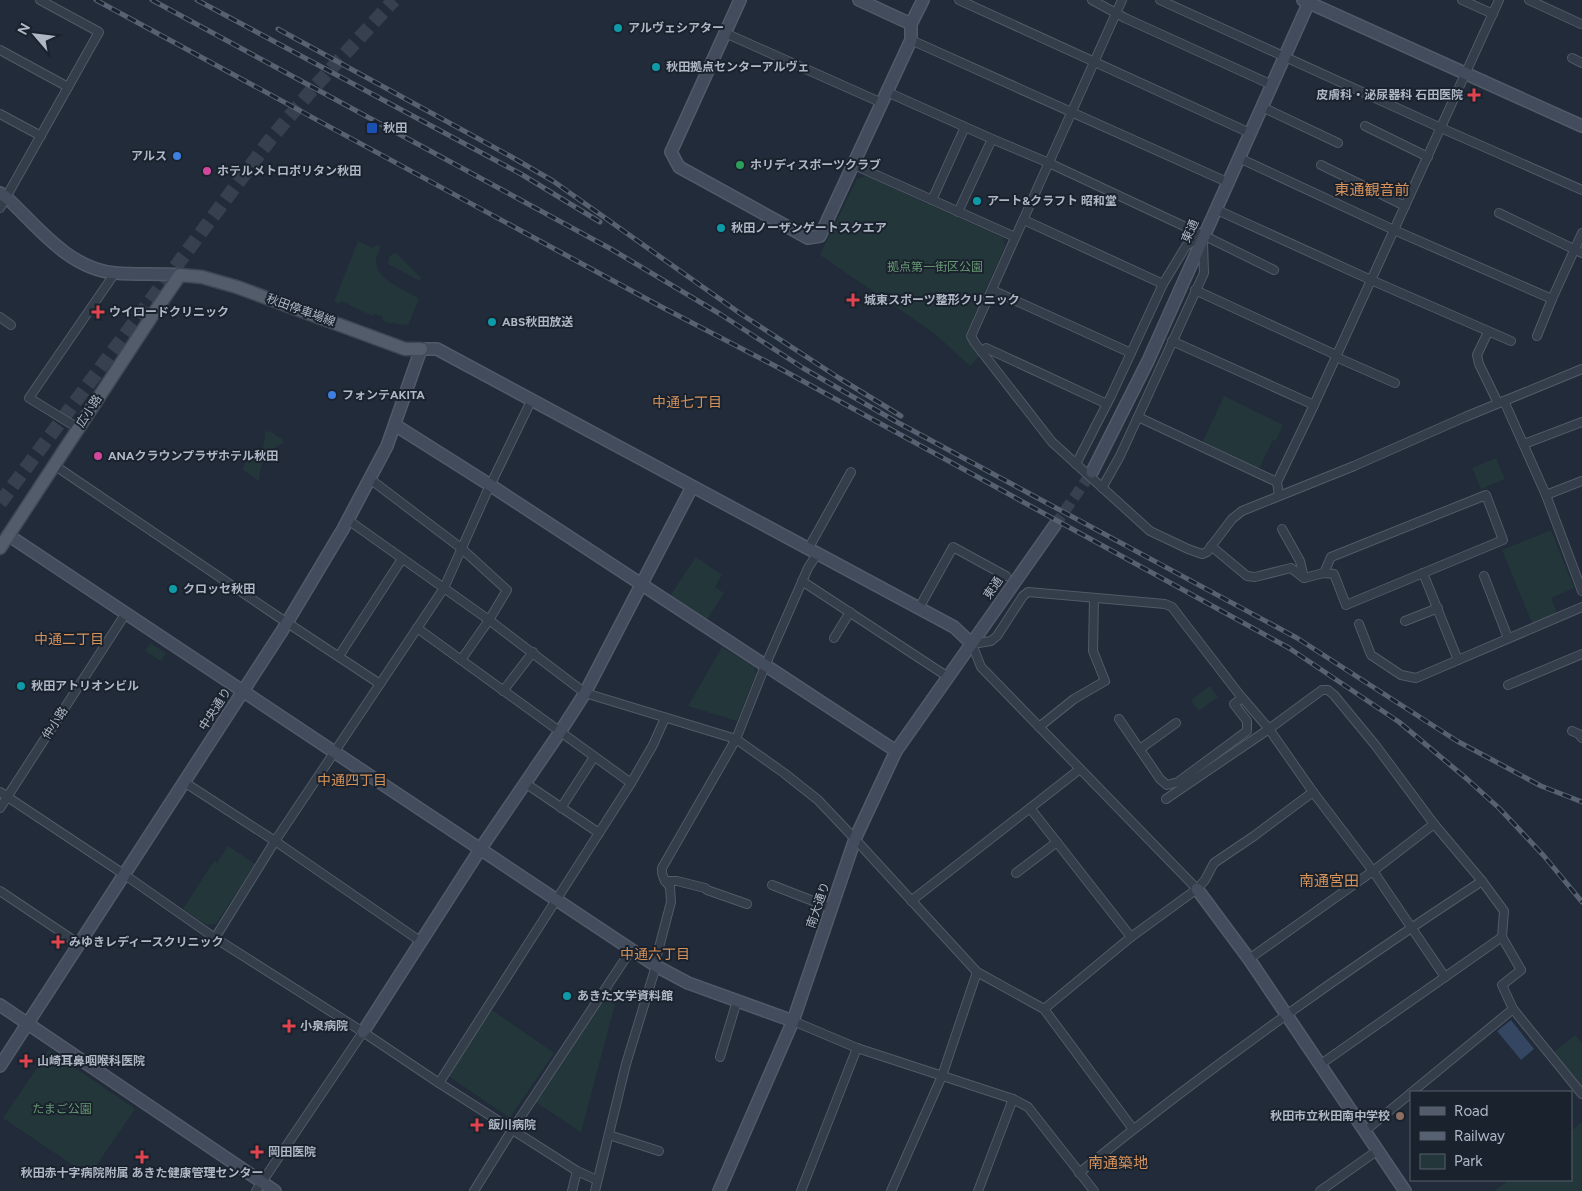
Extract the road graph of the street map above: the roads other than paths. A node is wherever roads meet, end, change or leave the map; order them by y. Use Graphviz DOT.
graph roads {
  1 [pos="40,0"];
  2 [pos="740,0"];
  3 [pos="923,0"];
  4 [pos="959,0"];
  5 [pos="1092,0"];
  6 [pos="1122,0"];
  7 [pos="1160,0"];
  8 [pos="1462,0"];
  9 [pos="1499,0"];
  10 [pos="1529,0"];
  11 [pos="864,1"];
  12 [pos="1307,1"];
  13 [pos="1117,12"];
  14 [pos="1493,14"];
  15 [pos="911,24"];
  16 [pos="1581,24"];
  17 [pos="725,33"];
  18 [pos="911,40"];
  19 [pos="0,50"];
  20 [pos="1285,57"];
  21 [pos="1572,58"];
  22 [pos="1095,61"];
  23 [pos="1582,62"];
  24 [pos="1467,73"];
  25 [pos="1272,85"];
  26 [pos="68,87"];
  27 [pos="887,92"];
  28 [pos="882,103"];
  29 [pos="1262,107"];
  30 [pos="1072,112"];
  31 [pos="0,114"];
  32 [pos="1365,126"];
  33 [pos="1582,126"];
  34 [pos="966,127"];
  35 [pos="1441,128"];
  36 [pos="1250,133"];
  37 [pos="41,136"];
  38 [pos="992,139"];
  39 [pos="1338,143"];
  40 [pos="1428,157"];
  41 [pos="1238,158"];
  42 [pos="1049,162"];
  43 [pos="854,165"];
  44 [pos="1321,165"];
  45 [pos="1227,182"];
  46 [pos="1582,190"];
  47 [pos="3,195"];
  48 [pos="932,200"];
  49 [pos="1405,206"];
  50 [pos="0,208"];
  51 [pos="1215,209"];
  52 [pos="958,212"];
  53 [pos="1499,213"];
  54 [pos="1024,220"];
  55 [pos="1394,230"];
  56 [pos="1582,233"];
  57 [pos="1203,235"];
  58 [pos="1016,237"];
  59 [pos="1578,251"];
  60 [pos="1274,270"];
  61 [pos="115,273"];
  62 [pos="180,275"];
  63 [pos="1370,280"];
  64 [pos="1163,284"];
  65 [pos="992,290"];
  66 [pos="1195,290"];
  67 [pos="1552,299"];
  68 [pos="1,318"];
  69 [pos="11,326"];
  70 [pos="1488,332"];
  71 [pos="1537,336"];
  72 [pos="1172,341"];
  73 [pos="1511,341"];
  74 [pos="421,349"];
  75 [pos="982,352"];
  76 [pos="1131,353"];
  77 [pos="1336,356"];
  78 [pos="1582,369"];
  79 [pos="1395,384"];
  80 [pos="532,399"];
  81 [pos="1501,402"];
  82 [pos="1106,404"];
  83 [pos="1314,405"];
  84 [pos="1138,416"];
  85 [pos="1582,422"];
  86 [pos="395,425"];
  87 [pos="78,428"];
  88 [pos="1524,444"];
  89 [pos="1076,464"];
  90 [pos="54,465"];
  91 [pos="851,472"];
  92 [pos="1092,472"];
  93 [pos="370,479"];
  94 [pos="1582,481"];
  95 [pos="1277,482"];
  96 [pos="490,485"];
  97 [pos="692,487"];
  98 [pos="1102,488"];
  99 [pos="1279,495"];
  100 [pos="1546,495"];
  101 [pos="348,520"];
  102 [pos="1055,525"];
  103 [pos="1282,529"];
  104 [pos="4,533"];
  105 [pos="1211,546"];
  106 [pos="0,548"];
  107 [pos="462,548"];
  108 [pos="813,552"];
  109 [pos="402,559"];
  110 [pos="1324,573"];
  111 [pos="1423,573"];
  112 [pos="1006,576"];
  113 [pos="1484,576"];
  114 [pos="1304,578"];
  115 [pos="802,581"];
  116 [pos="641,585"];
  117 [pos="444,588"];
  118 [pos="1582,591"];
  119 [pos="1094,598"];
  120 [pos="1582,607"];
  121 [pos="919,608"];
  122 [pos="1438,608"];
  123 [pos="850,612"];
  124 [pos="126,613"];
  125 [pos="489,620"];
  126 [pos="1405,621"];
  127 [pos="288,622"];
  128 [pos="1359,624"];
  129 [pos="417,628"];
  130 [pos="834,638"];
  131 [pos="1508,638"];
  132 [pos="972,644"];
  133 [pos="533,652"];
  134 [pos="1582,654"];
  135 [pos="339,656"];
  136 [pos="461,660"];
  137 [pos="1458,660"];
  138 [pos="765,666"];
  139 [pos="948,677"];
  140 [pos="380,684"];
  141 [pos="1508,686"];
  142 [pos="243,691"];
  143 [pos="503,691"];
  144 [pos="585,693"];
  145 [pos="1242,698"];
  146 [pos="665,718"];
  147 [pos="1119,719"];
  148 [pos="1176,723"];
  149 [pos="1039,727"];
  150 [pos="1269,729"];
  151 [pos="1572,731"];
  152 [pos="560,732"];
  153 [pos="1582,738"];
  154 [pos="736,739"];
  155 [pos="1140,749"];
  156 [pos="896,751"];
  157 [pos="335,752"];
  158 [pos="594,757"];
  159 [pos="1080,769"];
  160 [pos="184,782"];
  161 [pos="631,783"];
  162 [pos="525,784"];
  163 [pos="1313,792"];
  164 [pos="3,795"];
  165 [pos="1166,799"];
  166 [pos="0,808"];
  167 [pos="561,808"];
  168 [pos="1030,808"];
  169 [pos="1434,824"];
  170 [pos="599,833"];
  171 [pos="855,839"];
  172 [pos="275,841"];
  173 [pos="1057,842"];
  174 [pos="481,848"];
  175 [pos="1373,871"];
  176 [pos="1016,873"];
  177 [pos="125,875"];
  178 [pos="664,881"];
  179 [pos="1482,881"];
  180 [pos="772,886"];
  181 [pos="1197,889"];
  182 [pos="0,891"];
  183 [pos="556,899"];
  184 [pos="911,901"];
  185 [pos="746,904"];
  186 [pos="831,908"];
  187 [pos="1411,927"];
  188 [pos="1131,937"];
  189 [pos="1502,937"];
  190 [pos="215,938"];
  191 [pos="420,941"];
  192 [pos="80,944"];
  193 [pos="630,950"];
  194 [pos="1249,959"];
  195 [pos="656,966"];
  196 [pos="977,972"];
  197 [pos="1445,977"];
  198 [pos="737,1001"];
  199 [pos="0,1005"];
  200 [pos="1044,1009"];
  201 [pos="1513,1009"];
  202 [pos="1286,1015"];
  203 [pos="793,1021"];
  204 [pos="28,1025"];
  205 [pos="363,1032"];
  206 [pos="857,1048"];
  207 [pos="720,1057"];
  208 [pos="1321,1064"];
  209 [pos="0,1066"];
  210 [pos="942,1076"];
  211 [pos="439,1083"];
  212 [pos="1413,1091"];
  213 [pos="1410,1094"];
  214 [pos="1582,1094"];
  215 [pos="1013,1099"];
  216 [pos="1133,1129"];
  217 [pos="512,1130"];
  218 [pos="1365,1131"];
  219 [pos="609,1135"];
  220 [pos="1378,1150"];
  221 [pos="659,1151"];
  222 [pos="578,1171"];
  223 [pos="1079,1173"];
  224 [pos="598,1180"];
  225 [pos="259,1186"];
  226 [pos="275,1191"];
  227 [pos="474,1191"];
  228 [pos="572,1191"];
  229 [pos="595,1191"];
  230 [pos="719,1191"];
  231 [pos="801,1191"];
  232 [pos="891,1191"];
  233 [pos="978,1191"];
  234 [pos="1094,1191"];
  235 [pos="1320,1191"];
  236 [pos="1405,1191"];
  1 -- 26 [label="street"];
  2 -- 17 [label="street"];
  3 -- 15 [label="street"];
  4 -- 22 [label="street"];
  5 -- 13 [label="street"];
  6 -- 13 [label="street"];
  7 -- 20 [label="street"];
  8 -- 14 [label="street"];
  9 -- 14 [label="street"];
  10 -- 16 [label="street"];
  11 -- 15 [label="street"];
  12 -- 20 [label="street, 東通"];
  12 -- 24 [label="street"];
  13 -- 22 [label="street"];
  13 -- 25 [label="street"];
  14 -- 24 [label="street"];
  15 -- 18 [label="street"];
  17 -- 28 [label="street"];
  17 -- 43 [label="street"];
  18 -- 27 [label="street"];
  18 -- 30 [label="street"];
  19 -- 26 [label="street"];
  20 -- 25 [label="street, 東通"];
  20 -- 35 [label="street"];
  21 -- 23 [label="street"];
  22 -- 30 [label="street"];
  22 -- 36 [label="street"];
  24 -- 33 [label="street"];
  24 -- 35 [label="street"];
  25 -- 29 [label="street, 東通"];
  26 -- 37 [label="street"];
  27 -- 28 [label="street"];
  27 -- 34 [label="street"];
  28 -- 43 [label="street"];
  29 -- 36 [label="street, 東通"];
  29 -- 39 [label="street"];
  30 -- 42 [label="street"];
  30 -- 45 [label="street"];
  31 -- 37 [label="street"];
  32 -- 40 [label="street"];
  34 -- 38 [label="street"];
  34 -- 48 [label="street"];
  35 -- 40 [label="street"];
  35 -- 46 [label="street"];
  36 -- 41 [label="street, 東通"];
  37 -- 47 [label="street"];
  38 -- 42 [label="street"];
  38 -- 52 [label="street"];
  40 -- 49 [label="street"];
  41 -- 45 [label="street, 東通"];
  41 -- 55 [label="street"];
  42 -- 54 [label="street"];
  42 -- 57 [label="street"];
  43 -- 48 [label="street"];
  44 -- 49 [label="street"];
  45 -- 51 [label="street, 東通"];
  47 -- 50 [label="street"];
  47 -- 61 [label="street"];
  48 -- 52 [label="street"];
  49 -- 55 [label="street"];
  51 -- 57 [label="street, 東通"];
  51 -- 63 [label="street"];
  52 -- 58 [label="street"];
  53 -- 59 [label="street"];
  54 -- 58 [label="street"];
  54 -- 64 [label="street"];
  55 -- 63 [label="street"];
  55 -- 67 [label="street"];
  56 -- 59 [label="street"];
  57 -- 60 [label="street"];
  57 -- 64 [label="street"];
  57 -- 66 [label="street"];
  57 -- 92 [label="street, 東通"];
  58 -- 65 [label="street"];
  59 -- 67 [label="street"];
  61 -- 62 [label="street"];
  61 -- 87 [label="street"];
  62 -- 74 [label="main road, 秋田停車場線"];
  62 -- 87 [label="main road, 広小路"];
  63 -- 70 [label="street"];
  63 -- 77 [label="street"];
  64 -- 76 [label="street"];
  65 -- 75 [label="street"];
  65 -- 76 [label="street"];
  66 -- 72 [label="street"];
  66 -- 77 [label="street"];
  67 -- 71 [label="street"];
  68 -- 69 [label="street"];
  70 -- 73 [label="street"];
  70 -- 81 [label="street"];
  72 -- 83 [label="street"];
  72 -- 84 [label="street"];
  74 -- 80 [label="street"];
  74 -- 86 [label="street, 中央通り"];
  75 -- 82 [label="street"];
  75 -- 89 [label="street"];
  76 -- 82 [label="street"];
  77 -- 79 [label="street"];
  77 -- 83 [label="street"];
  78 -- 81 [label="street"];
  80 -- 96 [label="street"];
  80 -- 97 [label="street"];
  81 -- 88 [label="street"];
  81 -- 99 [label="street"];
  82 -- 89 [label="street"];
  83 -- 95 [label="street"];
  84 -- 95 [label="street"];
  84 -- 98 [label="street"];
  85 -- 88 [label="street"];
  86 -- 93 [label="street, 中央通り"];
  86 -- 96 [label="street"];
  87 -- 90 [label="main road, 広小路"];
  88 -- 100 [label="street"];
  89 -- 98 [label="street"];
  90 -- 104 [label="main road, 広小路"];
  90 -- 127 [label="street"];
  91 -- 108 [label="street"];
  93 -- 101 [label="street, 中央通り"];
  93 -- 107 [label="street"];
  94 -- 100 [label="street"];
  95 -- 99 [label="street"];
  96 -- 107 [label="street"];
  96 -- 116 [label="street"];
  97 -- 108 [label="street"];
  97 -- 116 [label="street"];
  98 -- 105 [label="street"];
  99 -- 105 [label="street"];
  100 -- 118 [label="street"];
  101 -- 109 [label="street"];
  101 -- 127 [label="street, 中央通り"];
  102 -- 132 [label="street, 東通"];
  103 -- 114 [label="street"];
  104 -- 106 [label="main road, 広小路"];
  104 -- 124 [label="street"];
  105 -- 114 [label="street"];
  107 -- 117 [label="street"];
  107 -- 125 [label="street"];
  108 -- 115 [label="street"];
  108 -- 121 [label="street"];
  109 -- 117 [label="street"];
  109 -- 135 [label="street"];
  110 -- 111 [label="street"];
  110 -- 111 [label="street"];
  110 -- 114 [label="street"];
  111 -- 122 [label="street"];
  112 -- 121 [label="street"];
  113 -- 131 [label="street"];
  115 -- 123 [label="street"];
  115 -- 138 [label="street"];
  116 -- 138 [label="street"];
  116 -- 144 [label="street"];
  117 -- 125 [label="street"];
  117 -- 129 [label="street"];
  119 -- 132 [label="street"];
  119 -- 145 [label="street"];
  119 -- 149 [label="street"];
  120 -- 131 [label="street"];
  121 -- 132 [label="street"];
  122 -- 126 [label="street"];
  122 -- 137 [label="street"];
  123 -- 130 [label="street"];
  123 -- 139 [label="street"];
  124 -- 142 [label="street"];
  124 -- 164 [label="street, 仲小路"];
  125 -- 133 [label="street"];
  125 -- 136 [label="street"];
  127 -- 135 [label="street"];
  127 -- 142 [label="street, 中央通り"];
  128 -- 137 [label="street"];
  129 -- 136 [label="street"];
  129 -- 140 [label="street"];
  131 -- 137 [label="street"];
  132 -- 139 [label="street, 南大通り"];
  132 -- 149 [label="street"];
  133 -- 143 [label="street"];
  133 -- 144 [label="street"];
  134 -- 141 [label="street"];
  135 -- 140 [label="street"];
  136 -- 143 [label="street"];
  138 -- 154 [label="street"];
  138 -- 156 [label="street"];
  139 -- 156 [label="street, 南大通り"];
  140 -- 157 [label="street"];
  142 -- 157 [label="street"];
  142 -- 160 [label="street, 中央通り"];
  143 -- 152 [label="street"];
  144 -- 146 [label="street"];
  144 -- 152 [label="street"];
  145 -- 150 [label="street"];
  145 -- 155 [label="street"];
  146 -- 154 [label="street"];
  146 -- 161 [label="street"];
  147 -- 155 [label="street"];
  148 -- 155 [label="street"];
  149 -- 159 [label="street"];
  150 -- 163 [label="street"];
  150 -- 165 [label="street"];
  150 -- 169 [label="street"];
  151 -- 153 [label="street"];
  152 -- 158 [label="street"];
  152 -- 162 [label="street"];
  154 -- 171 [label="street"];
  154 -- 178 [label="street"];
  156 -- 171 [label="street, 南大通り"];
  157 -- 172 [label="street"];
  157 -- 174 [label="street"];
  158 -- 161 [label="street"];
  158 -- 167 [label="street"];
  159 -- 168 [label="street"];
  159 -- 181 [label="street"];
  160 -- 172 [label="street"];
  160 -- 177 [label="street, 中央通り"];
  161 -- 170 [label="street"];
  162 -- 167 [label="street"];
  162 -- 174 [label="street"];
  163 -- 175 [label="street"];
  163 -- 181 [label="street"];
  164 -- 166 [label="street, 仲小路"];
  164 -- 177 [label="street"];
  167 -- 170 [label="street"];
  168 -- 173 [label="street"];
  168 -- 184 [label="street"];
  169 -- 175 [label="street"];
  169 -- 179 [label="street"];
  170 -- 183 [label="street"];
  171 -- 184 [label="street"];
  171 -- 186 [label="street, 南大通り"];
  172 -- 190 [label="street"];
  172 -- 191 [label="street"];
  173 -- 176 [label="street"];
  173 -- 188 [label="street"];
  174 -- 183 [label="street"];
  174 -- 191 [label="street"];
  175 -- 187 [label="street"];
  175 -- 194 [label="street"];
  177 -- 190 [label="street"];
  177 -- 192 [label="street, 中央通り"];
  178 -- 185 [label="street"];
  178 -- 195 [label="street"];
  179 -- 187 [label="street"];
  179 -- 189 [label="street"];
  180 -- 186 [label="street"];
  181 -- 188 [label="street"];
  181 -- 194 [label="street"];
  182 -- 192 [label="street"];
  183 -- 193 [label="street"];
  183 -- 211 [label="street"];
  184 -- 196 [label="street"];
  186 -- 203 [label="street, 南大通り"];
  187 -- 197 [label="street"];
  187 -- 202 [label="street"];
  188 -- 200 [label="street"];
  189 -- 197 [label="street"];
  189 -- 201 [label="street"];
  190 -- 205 [label="street"];
  191 -- 205 [label="street"];
  192 -- 204 [label="street, 中央通り"];
  193 -- 195 [label="street"];
  193 -- 217 [label="street"];
  194 -- 202 [label="street"];
  195 -- 198 [label="street"];
  195 -- 219 [label="street"];
  196 -- 200 [label="street"];
  196 -- 210 [label="street"];
  197 -- 208 [label="street"];
  198 -- 203 [label="street"];
  198 -- 207 [label="street"];
  199 -- 204 [label="street"];
  200 -- 216 [label="street"];
  201 -- 212 [label="street"];
  201 -- 214 [label="street"];
  202 -- 208 [label="street"];
  202 -- 216 [label="street"];
  203 -- 206 [label="street"];
  203 -- 230 [label="street, 南大通り"];
  204 -- 209 [label="street, 中央通り"];
  204 -- 225 [label="street"];
  205 -- 211 [label="street"];
  205 -- 225 [label="street"];
  206 -- 210 [label="street"];
  206 -- 231 [label="street"];
  208 -- 218 [label="street"];
  210 -- 215 [label="street"];
  210 -- 232 [label="street"];
  211 -- 217 [label="street"];
  213 -- 218 [label="street"];
  215 -- 223 [label="street"];
  215 -- 233 [label="street"];
  216 -- 223 [label="street"];
  217 -- 222 [label="street"];
  217 -- 227 [label="street"];
  218 -- 220 [label="street"];
  219 -- 221 [label="street"];
  219 -- 224 [label="street"];
  220 -- 235 [label="street"];
  220 -- 236 [label="street"];
  222 -- 224 [label="street"];
  222 -- 228 [label="street"];
  223 -- 234 [label="street"];
  224 -- 229 [label="street"];
  225 -- 226 [label="street"];
}
